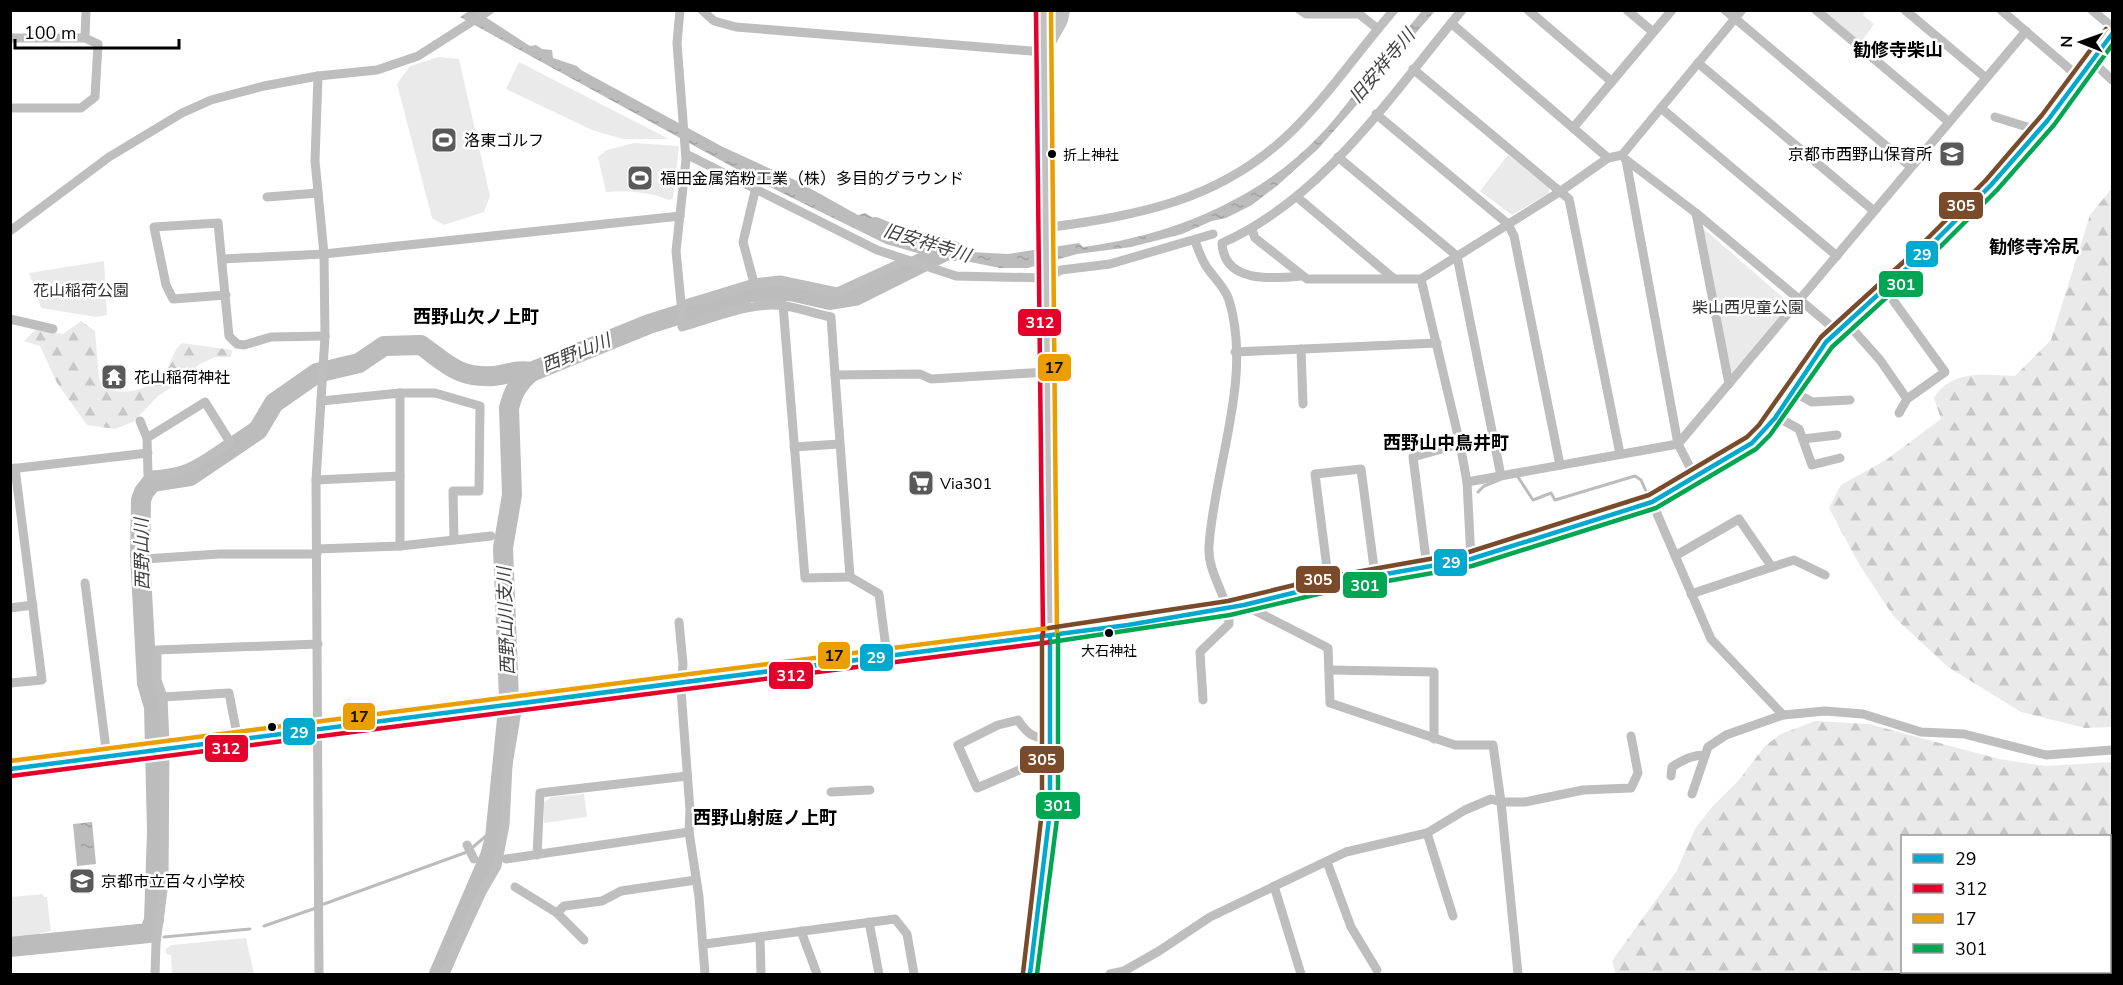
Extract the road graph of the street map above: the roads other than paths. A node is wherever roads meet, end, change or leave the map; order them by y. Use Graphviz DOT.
graph roads {
  1 [pos="86,10"];
  2 [pos="490,10"];
  3 [pos="680,10"];
  4 [pos="702,10"];
  5 [pos="1043,10"];
  6 [pos="1063,10"];
  7 [pos="1300,10"];
  8 [pos="1394,10"];
  9 [pos="1462,10"];
  10 [pos="1528,10"];
  11 [pos="1627,10"];
  12 [pos="1672,10"];
  13 [pos="1725,10"];
  14 [pos="1742,10"];
  15 [pos="1816,10"];
  16 [pos="1905,10"];
  17 [pos="2001,10"];
  18 [pos="2092,10"];
  19 [pos="1735,19"];
  20 [pos="1451,23"];
  21 [pos="2112,27"];
  22 [pos="1378,29"];
  23 [pos="2026,31"];
  24 [pos="1653,32"];
  25 [pos="2112,34"];
  26 [pos="10,38"];
  27 [pos="85,38"];
  28 [pos="1043,52"];
  29 [pos="2091,60"];
  30 [pos="1698,63"];
  31 [pos="1413,69"];
  32 [pos="318,76"];
  33 [pos="1986,78"];
  34 [pos="2080,78"];
  35 [pos="2112,80"];
  36 [pos="1611,81"];
  37 [pos="10,108"];
  38 [pos="1661,108"];
  39 [pos="1376,114"];
  40 [pos="1995,117"];
  41 [pos="1949,122"];
  42 [pos="1573,128"];
  43 [pos="2040,131"];
  44 [pos="686,154"];
  45 [pos="1338,157"];
  46 [pos="1624,157"];
  47 [pos="1608,158"];
  48 [pos="1911,167"];
  49 [pos="756,187"];
  50 [pos="1561,190"];
  51 [pos="318,193"];
  52 [pos="1297,196"];
  53 [pos="267,197"];
  54 [pos="1875,211"];
  55 [pos="1696,213"];
  56 [pos="680,216"];
  57 [pos="1508,224"];
  58 [pos="1252,230"];
  59 [pos="10,231"];
  60 [pos="1213,234"];
  61 [pos="1045,235"];
  62 [pos="1195,241"];
  63 [pos="324,254"];
  64 [pos="1456,256"];
  65 [pos="1837,256"];
  66 [pos="222,259"];
  67 [pos="907,260"];
  68 [pos="1046,274"];
  69 [pos="1301,276"];
  70 [pos="1393,278"];
  71 [pos="1421,279"];
  72 [pos="754,283"];
  73 [pos="1885,289"];
  74 [pos="226,296"];
  75 [pos="1799,302"];
  76 [pos="783,305"];
  77 [pos="682,307"];
  78 [pos="10,319"];
  79 [pos="1843,327"];
  80 [pos="53,329"];
  81 [pos="325,336"];
  82 [pos="1437,343"];
  83 [pos="1300,349"];
  84 [pos="1235,352"];
  85 [pos="1047,372"];
  86 [pos="835,375"];
  87 [pos="1729,384"];
  88 [pos="1794,392"];
  89 [pos="400,393"];
  90 [pos="1907,399"];
  91 [pos="1850,400"];
  92 [pos="321,401"];
  93 [pos="1303,404"];
  94 [pos="1899,413"];
  95 [pos="1777,417"];
  96 [pos="140,420"];
  97 [pos="1837,435"];
  98 [pos="147,438"];
  99 [pos="1803,439"];
  100 [pos="839,444"];
  101 [pos="1460,444"];
  102 [pos="1678,444"];
  103 [pos="794,447"];
  104 [pos="148,453"];
  105 [pos="1620,454"];
  106 [pos="1840,458"];
  107 [pos="1560,465"];
  108 [pos="13,469"];
  109 [pos="400,476"];
  110 [pos="1501,476"];
  111 [pos="1695,477"];
  112 [pos="316,480"];
  113 [pos="1467,482"];
  114 [pos="1652,502"];
  115 [pos="491,536"];
  116 [pos="454,540"];
  117 [pos="399,546"];
  118 [pos="317,552"];
  119 [pos="1675,556"];
  120 [pos="145,559"];
  121 [pos="1471,559"];
  122 [pos="1427,567"];
  123 [pos="1772,567"];
  124 [pos="1375,575"];
  125 [pos="1825,575"];
  126 [pos="850,577"];
  127 [pos="85,583"];
  128 [pos="1329,584"];
  129 [pos="1691,594"];
  130 [pos="33,606"];
  131 [pos="1237,606"];
  132 [pos="10,608"];
  133 [pos="679,622"];
  134 [pos="1050,635"];
  135 [pos="318,644"];
  136 [pos="887,656"];
  137 [pos="1330,670"];
  138 [pos="10,683"];
  139 [pos="683,684"];
  140 [pos="163,697"];
  141 [pos="1203,700"];
  142 [pos="511,706"];
  143 [pos="1783,715"];
  144 [pos="318,731"];
  145 [pos="1631,736"];
  146 [pos="1434,738"];
  147 [pos="1050,739"];
  148 [pos="238,740"];
  149 [pos="2112,750"];
  150 [pos="159,751"];
  151 [pos="1704,755"];
  152 [pos="107,757"];
  153 [pos="1050,764"];
  154 [pos="10,769"];
  155 [pos="687,776"];
  156 [pos="1671,776"];
  157 [pos="870,790"];
  158 [pos="831,792"];
  159 [pos="1692,794"];
  160 [pos="1501,802"];
  161 [pos="689,832"];
  162 [pos="1427,833"];
  163 [pos="467,845"];
  164 [pos="537,855"];
  165 [pos="474,859"];
  166 [pos="506,859"];
  167 [pos="1327,862"];
  168 [pos="696,880"];
  169 [pos="1274,886"];
  170 [pos="515,887"];
  171 [pos="557,913"];
  172 [pos="1453,916"];
  173 [pos="869,922"];
  174 [pos="801,931"];
  175 [pos="760,937"];
  176 [pos="584,940"];
  177 [pos="705,944"];
  178 [pos="1377,969"];
  179 [pos="155,975"];
  180 [pos="319,975"];
  181 [pos="444,975"];
  182 [pos="705,975"];
  183 [pos="761,975"];
  184 [pos="817,975"];
  185 [pos="879,975"];
  186 [pos="914,975"];
  187 [pos="1030,975"];
  188 [pos="1110,975"];
  189 [pos="1302,975"];
  190 [pos="1518,975"];
  1 -- 27 [label="street"];
  2 -- 32 [label="street"];
  3 -- 44 [label="street"];
  4 -- 28 [label="street"];
  5 -- 28 [label="main road"];
  6 -- 28 [label="main road"];
  7 -- 22 [label="street"];
  8 -- 22 [label="street"];
  9 -- 20 [label="street"];
  10 -- 36 [label="street"];
  11 -- 24 [label="street"];
  12 -- 24 [label="street"];
  13 -- 19 [label="street"];
  14 -- 19 [label="street"];
  15 -- 41 [label="street"];
  16 -- 33 [label="street"];
  17 -- 23 [label="street"];
  18 -- 21 [label="street"];
  19 -- 30 [label="street"];
  19 -- 48 [label="street"];
  20 -- 31 [label="street"];
  20 -- 42 [label="street"];
  22 -- 61 [label="street"];
  23 -- 33 [label="street"];
  23 -- 34 [label="street"];
  24 -- 36 [label="street"];
  25 -- 29 [label="main road"];
  26 -- 27 [label="street"];
  27 -- 37 [label="street"];
  28 -- 61 [label="main road"];
  29 -- 34 [label="main road"];
  29 -- 35 [label="street"];
  30 -- 38 [label="street"];
  30 -- 54 [label="street"];
  31 -- 39 [label="street"];
  31 -- 50 [label="street"];
  32 -- 51 [label="street"];
  32 -- 59 [label="street"];
  33 -- 41 [label="street"];
  34 -- 43 [label="main road"];
  36 -- 42 [label="street"];
  38 -- 46 [label="street"];
  38 -- 65 [label="street"];
  39 -- 45 [label="street"];
  39 -- 57 [label="street"];
  40 -- 43 [label="street"];
  41 -- 48 [label="street"];
  42 -- 47 [label="street"];
  43 -- 73 [label="main road"];
  44 -- 49 [label="street"];
  44 -- 56 [label="street"];
  45 -- 52 [label="street"];
  45 -- 64 [label="street"];
  46 -- 47 [label="street"];
  46 -- 55 [label="street"];
  46 -- 102 [label="street"];
  47 -- 50 [label="street"];
  48 -- 54 [label="street"];
  49 -- 67 [label="street"];
  49 -- 72 [label="street"];
  50 -- 57 [label="street"];
  50 -- 105 [label="street"];
  51 -- 53 [label="street"];
  51 -- 63 [label="street"];
  52 -- 58 [label="street"];
  52 -- 70 [label="street"];
  54 -- 65 [label="street"];
  55 -- 75 [label="street"];
  55 -- 87 [label="street"];
  56 -- 63 [label="street"];
  56 -- 77 [label="street"];
  57 -- 64 [label="street"];
  57 -- 107 [label="street"];
  58 -- 69 [label="street"];
  58 -- 69 [label="street"];
  60 -- 62 [label="street"];
  61 -- 68 [label="main road"];
  62 -- 68 [label="street"];
  62 -- 84 [label="street"];
  63 -- 66 [label="street"];
  63 -- 81 [label="street"];
  64 -- 71 [label="street"];
  64 -- 110 [label="street"];
  65 -- 75 [label="street"];
  66 -- 74 [label="street"];
  66 -- 74 [label="street"];
  67 -- 68 [label="street"];
  67 -- 72 [label="street"];
  68 -- 85 [label="main road"];
  69 -- 70 [label="street"];
  70 -- 71 [label="street"];
  71 -- 82 [label="street"];
  72 -- 77 [label="street"];
  73 -- 79 [label="main road"];
  73 -- 90 [label="street"];
  74 -- 81 [label="street"];
  75 -- 79 [label="street"];
  75 -- 87 [label="street"];
  76 -- 77 [label="street"];
  76 -- 86 [label="street"];
  76 -- 103 [label="street"];
  78 -- 80 [label="street"];
  79 -- 88 [label="main road"];
  79 -- 90 [label="street"];
  81 -- 92 [label="street"];
  82 -- 83 [label="street"];
  82 -- 101 [label="street"];
  83 -- 84 [label="street"];
  83 -- 93 [label="street"];
  84 -- 131 [label="street"];
  85 -- 86 [label="street"];
  85 -- 134 [label="main road"];
  86 -- 100 [label="street"];
  87 -- 102 [label="street"];
  88 -- 91 [label="street"];
  88 -- 95 [label="main road"];
  89 -- 92 [label="street"];
  89 -- 109 [label="street"];
  89 -- 116 [label="street"];
  90 -- 94 [label="street"];
  92 -- 112 [label="street"];
  95 -- 99 [label="street"];
  95 -- 111 [label="main road"];
  96 -- 98 [label="street"];
  97 -- 99 [label="street"];
  98 -- 104 [label="street"];
  98 -- 104 [label="street"];
  99 -- 106 [label="street"];
  100 -- 103 [label="street"];
  100 -- 126 [label="street"];
  101 -- 113 [label="street"];
  101 -- 122 [label="street"];
  102 -- 105 [label="street"];
  102 -- 111 [label="street"];
  103 -- 126 [label="street"];
  104 -- 108 [label="street"];
  105 -- 107 [label="street"];
  107 -- 110 [label="street"];
  108 -- 130 [label="street"];
  109 -- 112 [label="street"];
  109 -- 117 [label="street"];
  110 -- 113 [label="street"];
  111 -- 114 [label="main road"];
  112 -- 118 [label="street"];
  113 -- 121 [label="street"];
  114 -- 119 [label="street"];
  114 -- 121 [label="main road"];
  115 -- 116 [label="street"];
  116 -- 117 [label="street"];
  117 -- 118 [label="street"];
  118 -- 120 [label="street"];
  118 -- 135 [label="street"];
  119 -- 123 [label="street"];
  119 -- 129 [label="street"];
  121 -- 122 [label="main road"];
  122 -- 124 [label="main road"];
  123 -- 125 [label="street"];
  123 -- 129 [label="street"];
  124 -- 128 [label="main road"];
  124 -- 128 [label="street"];
  126 -- 136 [label="street"];
  127 -- 152 [label="street"];
  128 -- 131 [label="main road"];
  129 -- 143 [label="street"];
  130 -- 132 [label="street"];
  130 -- 138 [label="street"];
  131 -- 134 [label="main road"];
  131 -- 137 [label="street"];
  131 -- 141 [label="street"];
  133 -- 139 [label="street"];
  134 -- 136 [label="main road"];
  134 -- 147 [label="main road"];
  135 -- 140 [label="street"];
  135 -- 144 [label="street"];
  136 -- 139 [label="main road"];
  137 -- 146 [label="street"];
  137 -- 146 [label="street"];
  139 -- 142 [label="main road"];
  139 -- 155 [label="street"];
  140 -- 148 [label="street"];
  140 -- 150 [label="street"];
  142 -- 144 [label="main road"];
  142 -- 181 [label="street"];
  143 -- 149 [label="street"];
  143 -- 151 [label="street"];
  144 -- 148 [label="main road"];
  144 -- 180 [label="street"];
  145 -- 160 [label="street"];
  146 -- 160 [label="street"];
  147 -- 153 [label="main road"];
  147 -- 153 [label="street"];
  148 -- 150 [label="main road"];
  150 -- 152 [label="main road"];
  150 -- 179 [label="street"];
  151 -- 156 [label="street"];
  151 -- 159 [label="street"];
  152 -- 154 [label="main road"];
  153 -- 187 [label="main road"];
  155 -- 161 [label="street"];
  155 -- 164 [label="street"];
  157 -- 158 [label="street"];
  160 -- 162 [label="street"];
  160 -- 190 [label="street"];
  161 -- 164 [label="street"];
  161 -- 168 [label="street"];
  162 -- 167 [label="street"];
  162 -- 172 [label="street"];
  163 -- 165 [label="street"];
  164 -- 166 [label="street"];
  167 -- 169 [label="street"];
  167 -- 178 [label="street"];
  168 -- 171 [label="street"];
  168 -- 177 [label="street"];
  169 -- 188 [label="street"];
  169 -- 189 [label="street"];
  170 -- 171 [label="street"];
  171 -- 176 [label="street"];
  173 -- 174 [label="street"];
  173 -- 185 [label="street"];
  173 -- 186 [label="street"];
  174 -- 175 [label="street"];
  174 -- 184 [label="street"];
  175 -- 177 [label="street"];
  175 -- 183 [label="street"];
  177 -- 182 [label="street"];
}
